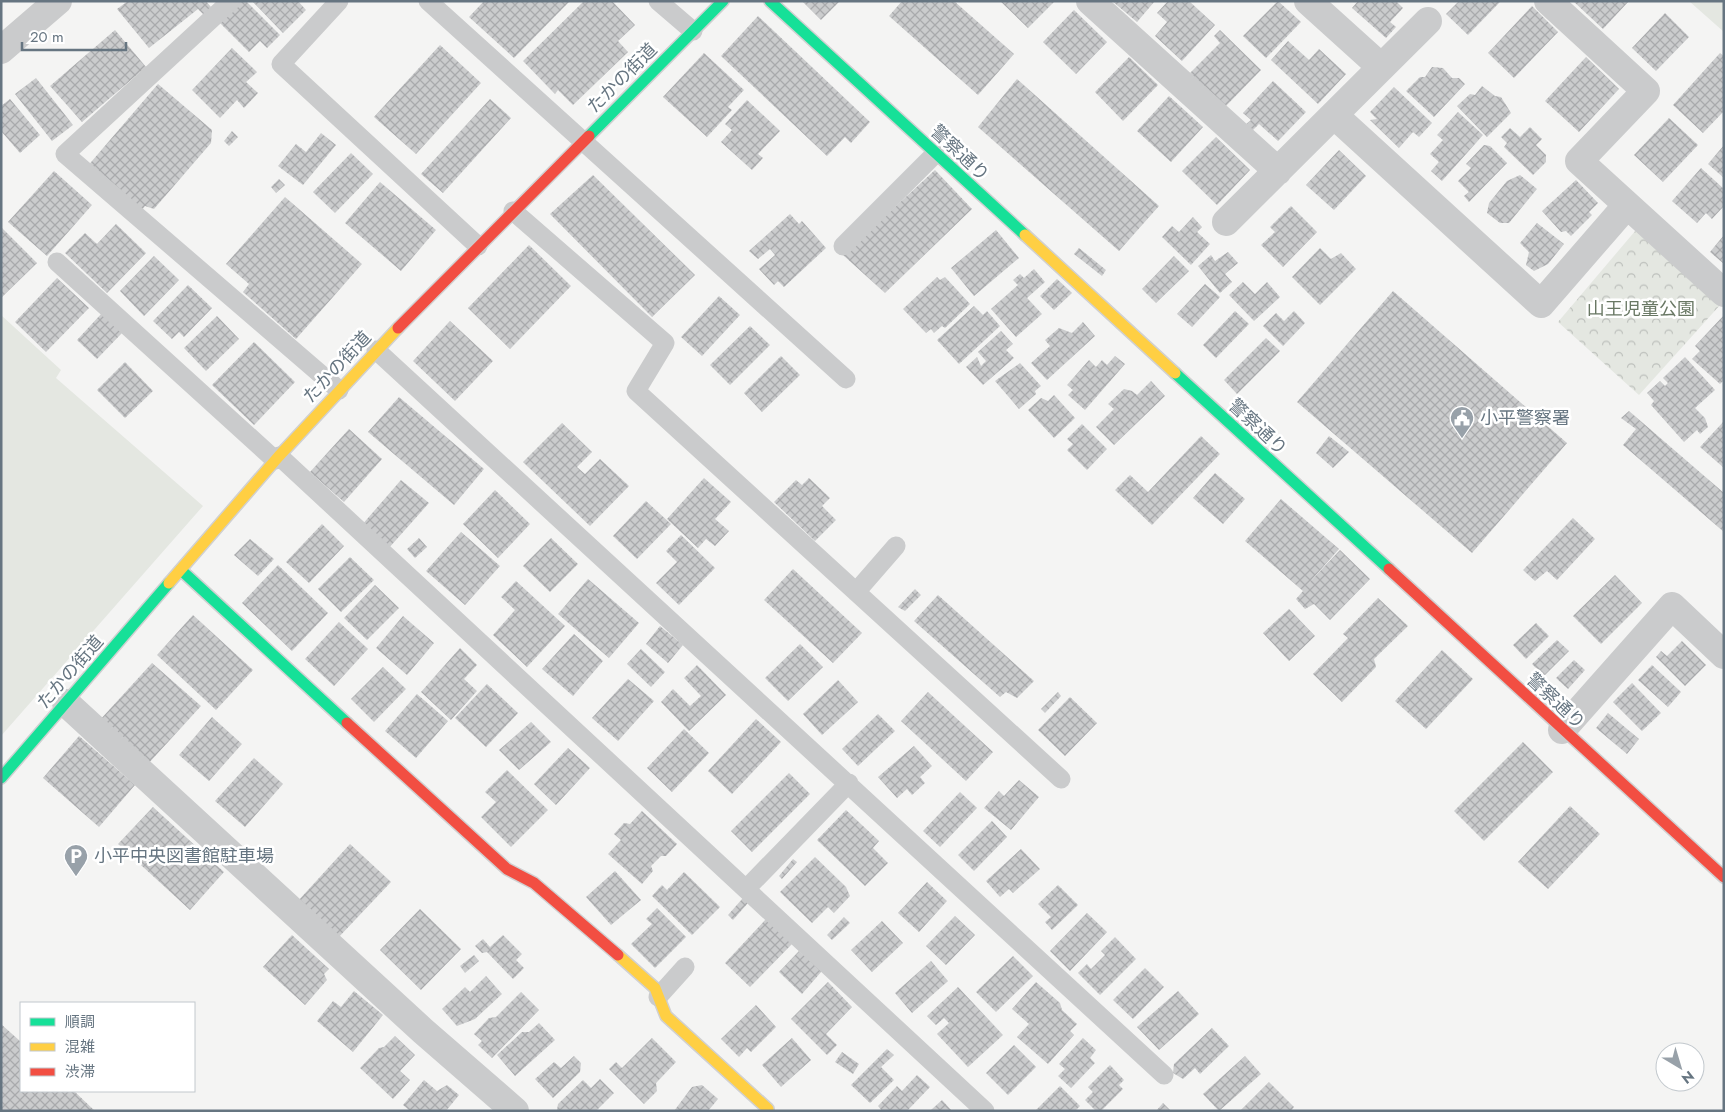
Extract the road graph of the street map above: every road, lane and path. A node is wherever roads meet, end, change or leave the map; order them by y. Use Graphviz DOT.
graph roads {
  1 [pos="58,1"];
  2 [pos="231,1"];
  3 [pos="339,1"];
  4 [pos="428,1"];
  5 [pos="658,1"];
  6 [pos="722,1"];
  7 [pos="770,1"];
  8 [pos="1090,1"];
  9 [pos="1308,1"];
  10 [pos="1548,1"];
  11 [pos="1428,21"];
  12 [pos="693,31"];
  13 [pos="1,50"];
  14 [pos="1381,67"];
  15 [pos="1334,115"];
  16 [pos="584,140"];
  17 [pos="936,154"];
  18 [pos="1278,171"];
  19 [pos="1627,205"];
  20 [pos="513,211"];
  21 [pos="1226,222"];
  22 [pos="478,246"];
  23 [pos="843,246"];
  24 [pos="57,262"];
  25 [pos="1724,293"];
  26 [pos="376,350"];
  27 [pos="846,379"];
  28 [pos="339,390"];
  29 [pos="277,458"];
  30 [pos="896,546"];
  31 [pos="180,570"];
  32 [pos="856,592"];
  33 [pos="1724,655"];
  34 [pos="66,703"];
  35 [pos="1562,730"];
  36 [pos="1,778"];
  37 [pos="1061,779"];
  38 [pos="849,783"];
  39 [pos="1724,877"];
  40 [pos="746,889"];
  41 [pos="685,967"];
  42 [pos="658,997"];
  43 [pos="1164,1075"];
  44 [pos="768,1109"];
  45 [pos="514,1111"];
  46 [pos="985,1111"];
  1 -- 13 [label="street"];
  2 -- 28 [label="lane"];
  3 -- 22 [label="lane"];
  4 -- 16 [label="lane"];
  5 -- 12 [label="lane"];
  6 -- 12 [label="street, たかの街道"];
  7 -- 17 [label="street, 警察通り"];
  8 -- 18 [label="street"];
  9 -- 14 [label="street"];
  10 -- 19 [label="street"];
  11 -- 14 [label="street"];
  12 -- 16 [label="street, たかの街道"];
  14 -- 15 [label="street"];
  15 -- 18 [label="street"];
  15 -- 19 [label="street"];
  16 -- 20 [label="street, たかの街道"];
  16 -- 27 [label="lane"];
  17 -- 23 [label="lane"];
  17 -- 35 [label="street, 警察通り"];
  18 -- 21 [label="street"];
  19 -- 25 [label="street"];
  20 -- 22 [label="street, たかの街道"];
  20 -- 32 [label="lane"];
  22 -- 26 [label="street, たかの街道"];
  24 -- 29 [label="lane"];
  26 -- 28 [label="street, たかの街道"];
  26 -- 38 [label="lane"];
  28 -- 29 [label="street, たかの街道"];
  29 -- 31 [label="street, たかの街道"];
  29 -- 40 [label="lane"];
  30 -- 32 [label="lane"];
  31 -- 34 [label="street, たかの街道"];
  31 -- 42 [label="street"];
  32 -- 37 [label="lane"];
  33 -- 35 [label="street"];
  34 -- 36 [label="street, たかの街道"];
  34 -- 45 [label="street"];
  35 -- 39 [label="street, 警察通り"];
  38 -- 40 [label="lane"];
  38 -- 43 [label="lane"];
  40 -- 46 [label="lane"];
  41 -- 42 [label="lane"];
  42 -- 44 [label="street"];
}
